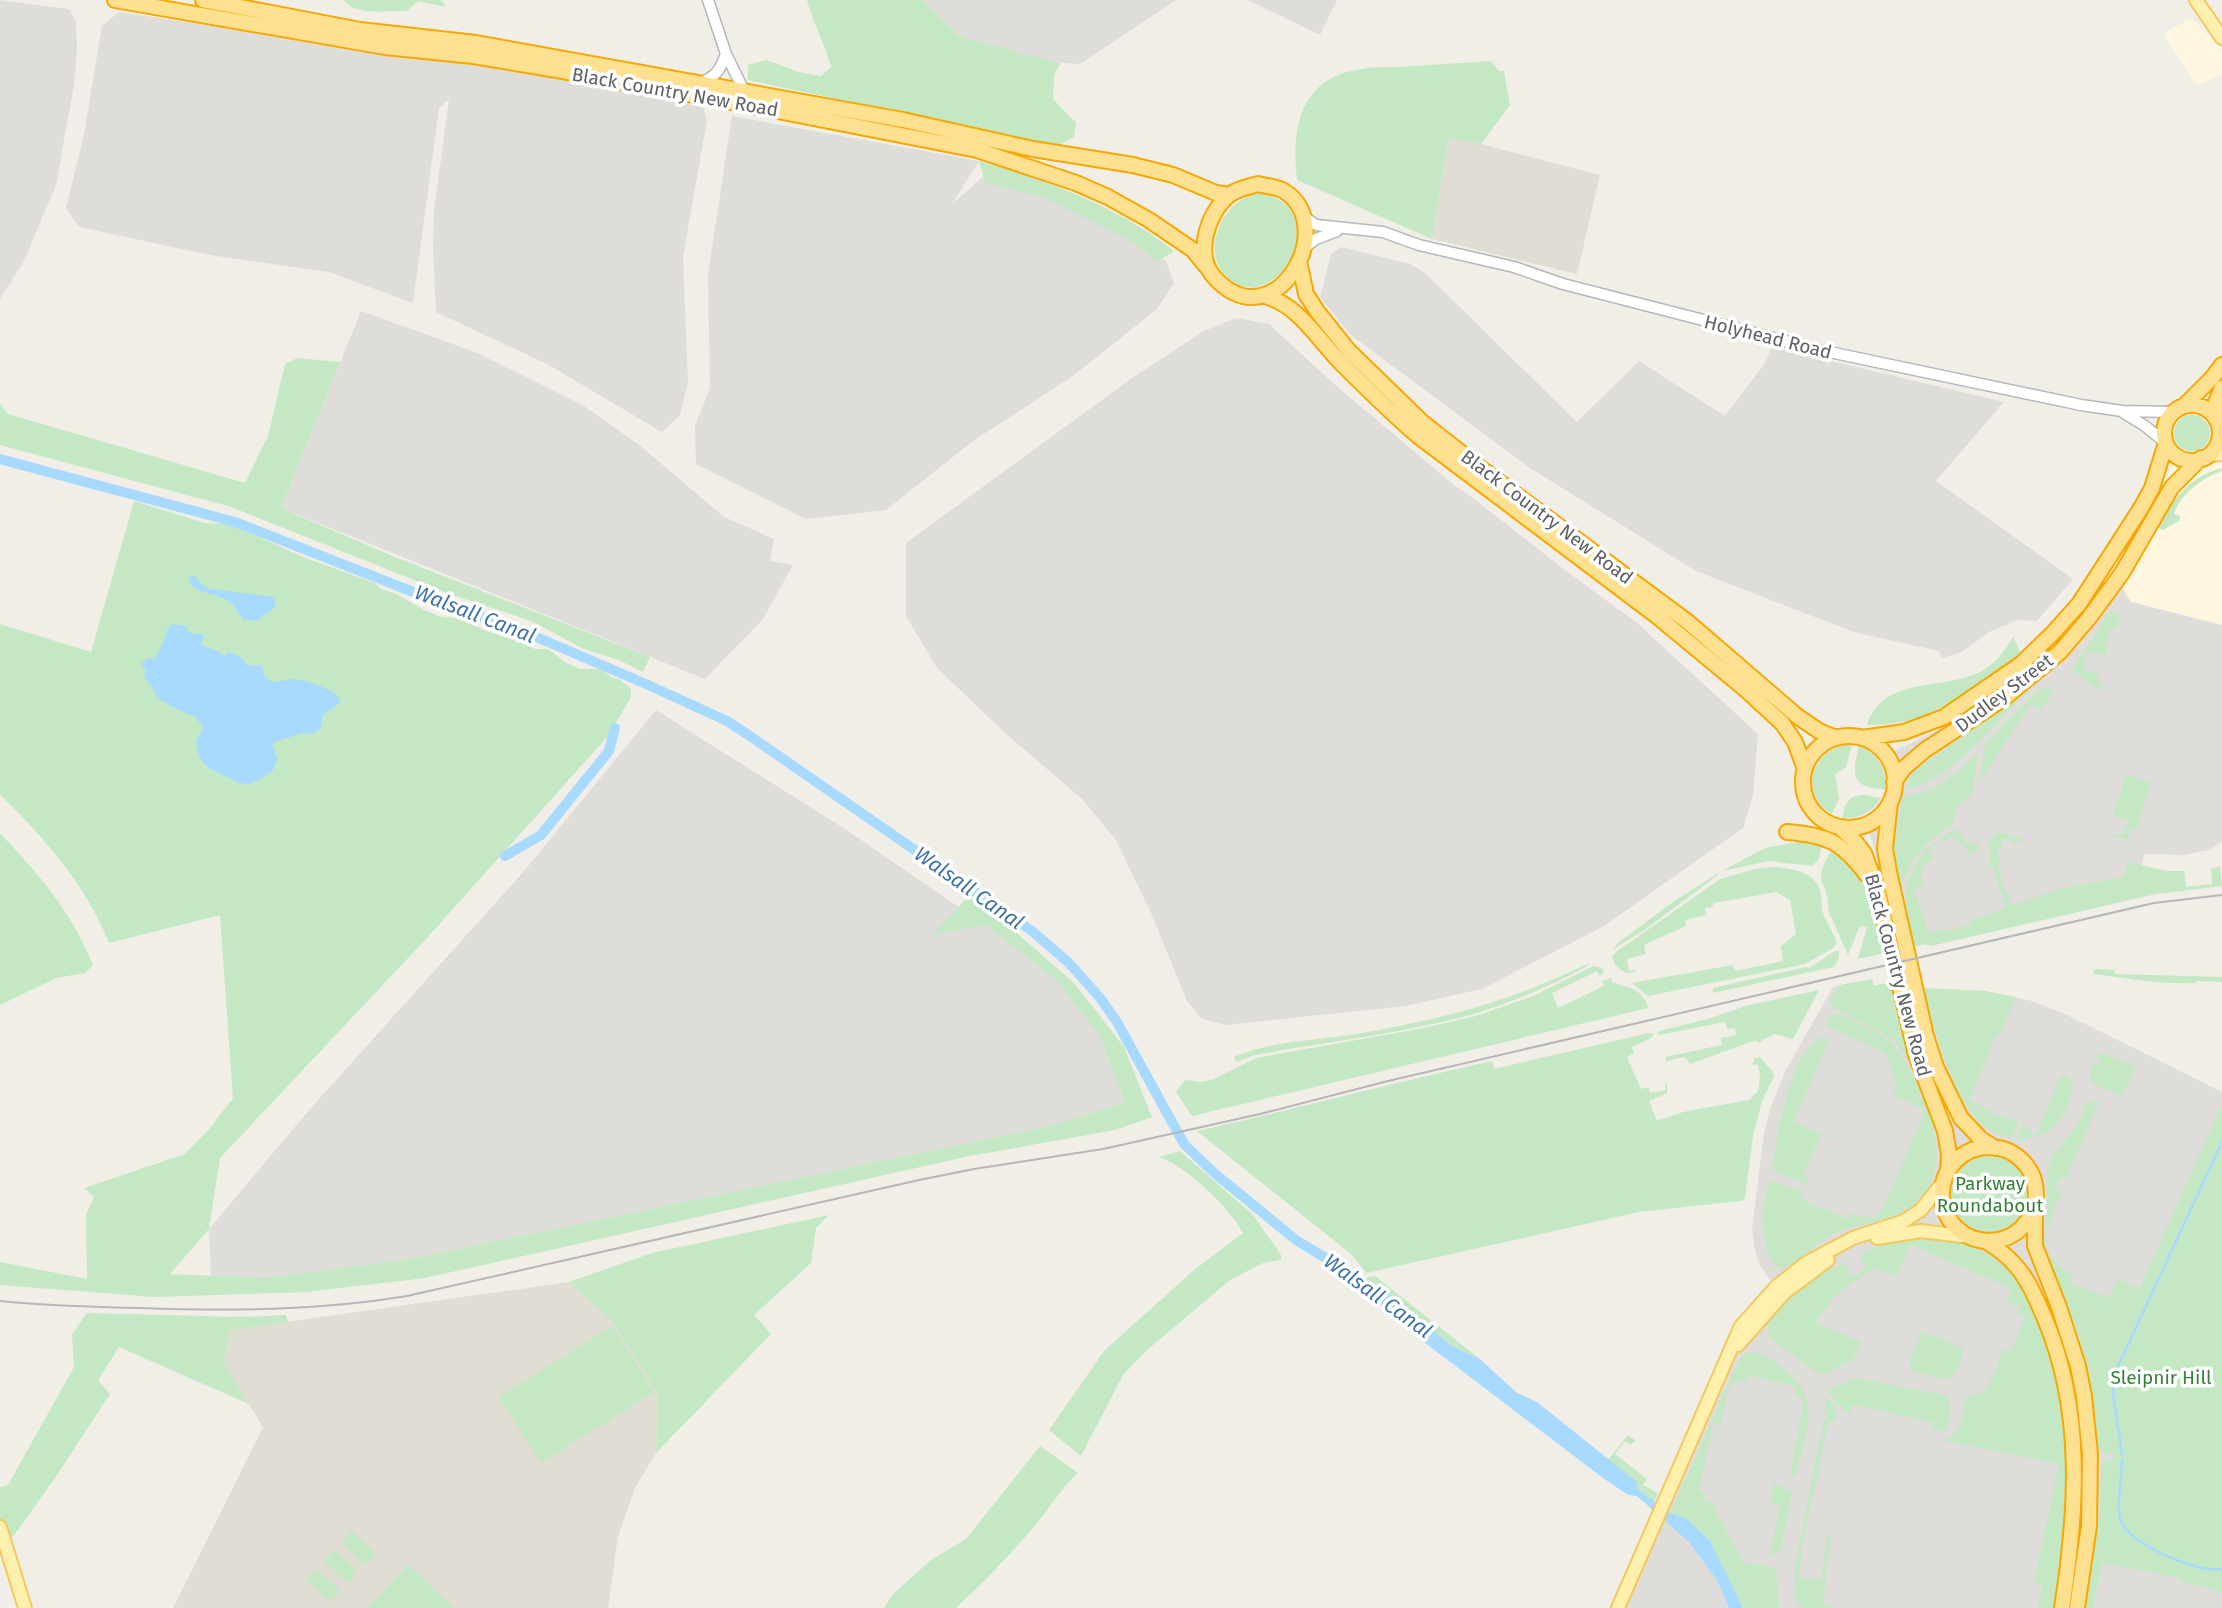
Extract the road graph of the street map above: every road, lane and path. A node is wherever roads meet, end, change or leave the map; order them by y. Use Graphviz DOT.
graph roads {
  1 [pos="115,0"];
  2 [pos="203,0"];
  3 [pos="708,0"];
  4 [pos="2196,0"];
  5 [pos="2207,15"];
  6 [pos="2222,27"];
  7 [pos="2222,38"];
  8 [pos="726,54"];
  9 [pos="698,84"];
  10 [pos="744,91"];
  11 [pos="1229,195"];
  12 [pos="1302,215"];
  13 [pos="1353,228"];
  14 [pos="1301,254"];
  15 [pos="1206,266"];
  16 [pos="1265,296"];
  17 [pos="2222,365"];
  18 [pos="2222,388"];
  19 [pos="2178,409"];
  20 [pos="2122,411"];
  21 [pos="2218,421"];
  22 [pos="2166,443"];
  23 [pos="2211,456"];
  24 [pos="1858,737"];
  25 [pos="1836,738"];
  26 [pos="1805,769"];
  27 [pos="1892,793"];
  28 [pos="1834,825"];
  29 [pos="1787,832"];
  30 [pos="1877,888"];
  31 [pos="1994,1148"];
  32 [pos="1946,1177"];
  33 [pos="2035,1205"];
  34 [pos="1978,1239"];
  35 [pos="1728,1356"];
  36 [pos="0,1527"];
  37 [pos="25,1608"];
  38 [pos="1618,1608"];
  39 [pos="2062,1608"];
  40 [pos="2077,1608"];
  1 -- 15 [label="highway, Black Country New Road"];
  2 -- 9 [label="highway, Black Country New Road"];
  3 -- 8 [label="street"];
  4 -- 5 [label="main road"];
  5 -- 6 [label="main road"];
  5 -- 7 [label="main road"];
  8 -- 9 [label="street"];
  8 -- 10 [label="street"];
  9 -- 10 [label="highway, Black Country New Road"];
  10 -- 11 [label="highway, Black Country New Road"];
  11 -- 12 [label="highway"];
  11 -- 15 [label="highway"];
  12 -- 13 [label="street, Holyhead Road"];
  12 -- 14 [label="highway"];
  13 -- 14 [label="street"];
  13 -- 20 [label="street, Holyhead Road"];
  14 -- 16 [label="highway"];
  14 -- 25 [label="highway, Black Country New Road"];
  15 -- 16 [label="highway"];
  16 -- 26 [label="highway, Black Country New Road"];
  17 -- 19 [label="highway"];
  18 -- 21 [label="highway"];
  19 -- 20 [label="street, Holyhead Road"];
  19 -- 21 [label="highway"];
  19 -- 22 [label="highway"];
  20 -- 22 [label="street, Holyhead Road"];
  21 -- 23 [label="highway"];
  22 -- 23 [label="highway"];
  22 -- 24 [label="highway, Dudley Street"];
  23 -- 27 [label="highway, Dudley Street"];
  24 -- 25 [label="highway"];
  24 -- 27 [label="highway"];
  25 -- 26 [label="highway"];
  26 -- 28 [label="highway"];
  27 -- 28 [label="highway"];
  27 -- 31 [label="highway, Black Country New Road"];
  28 -- 30 [label="highway, Black Country New Road"];
  29 -- 30 [label="highway"];
  30 -- 32 [label="highway, Black Country New Road"];
  31 -- 32 [label="highway"];
  31 -- 33 [label="highway"];
  32 -- 34 [label="highway"];
  32 -- 35 [label="main road"];
  33 -- 34 [label="highway"];
  33 -- 40 [label="highway"];
  34 -- 35 [label="main road"];
  34 -- 39 [label="highway"];
  35 -- 38 [label="main road"];
  36 -- 37 [label="main road"];
}
